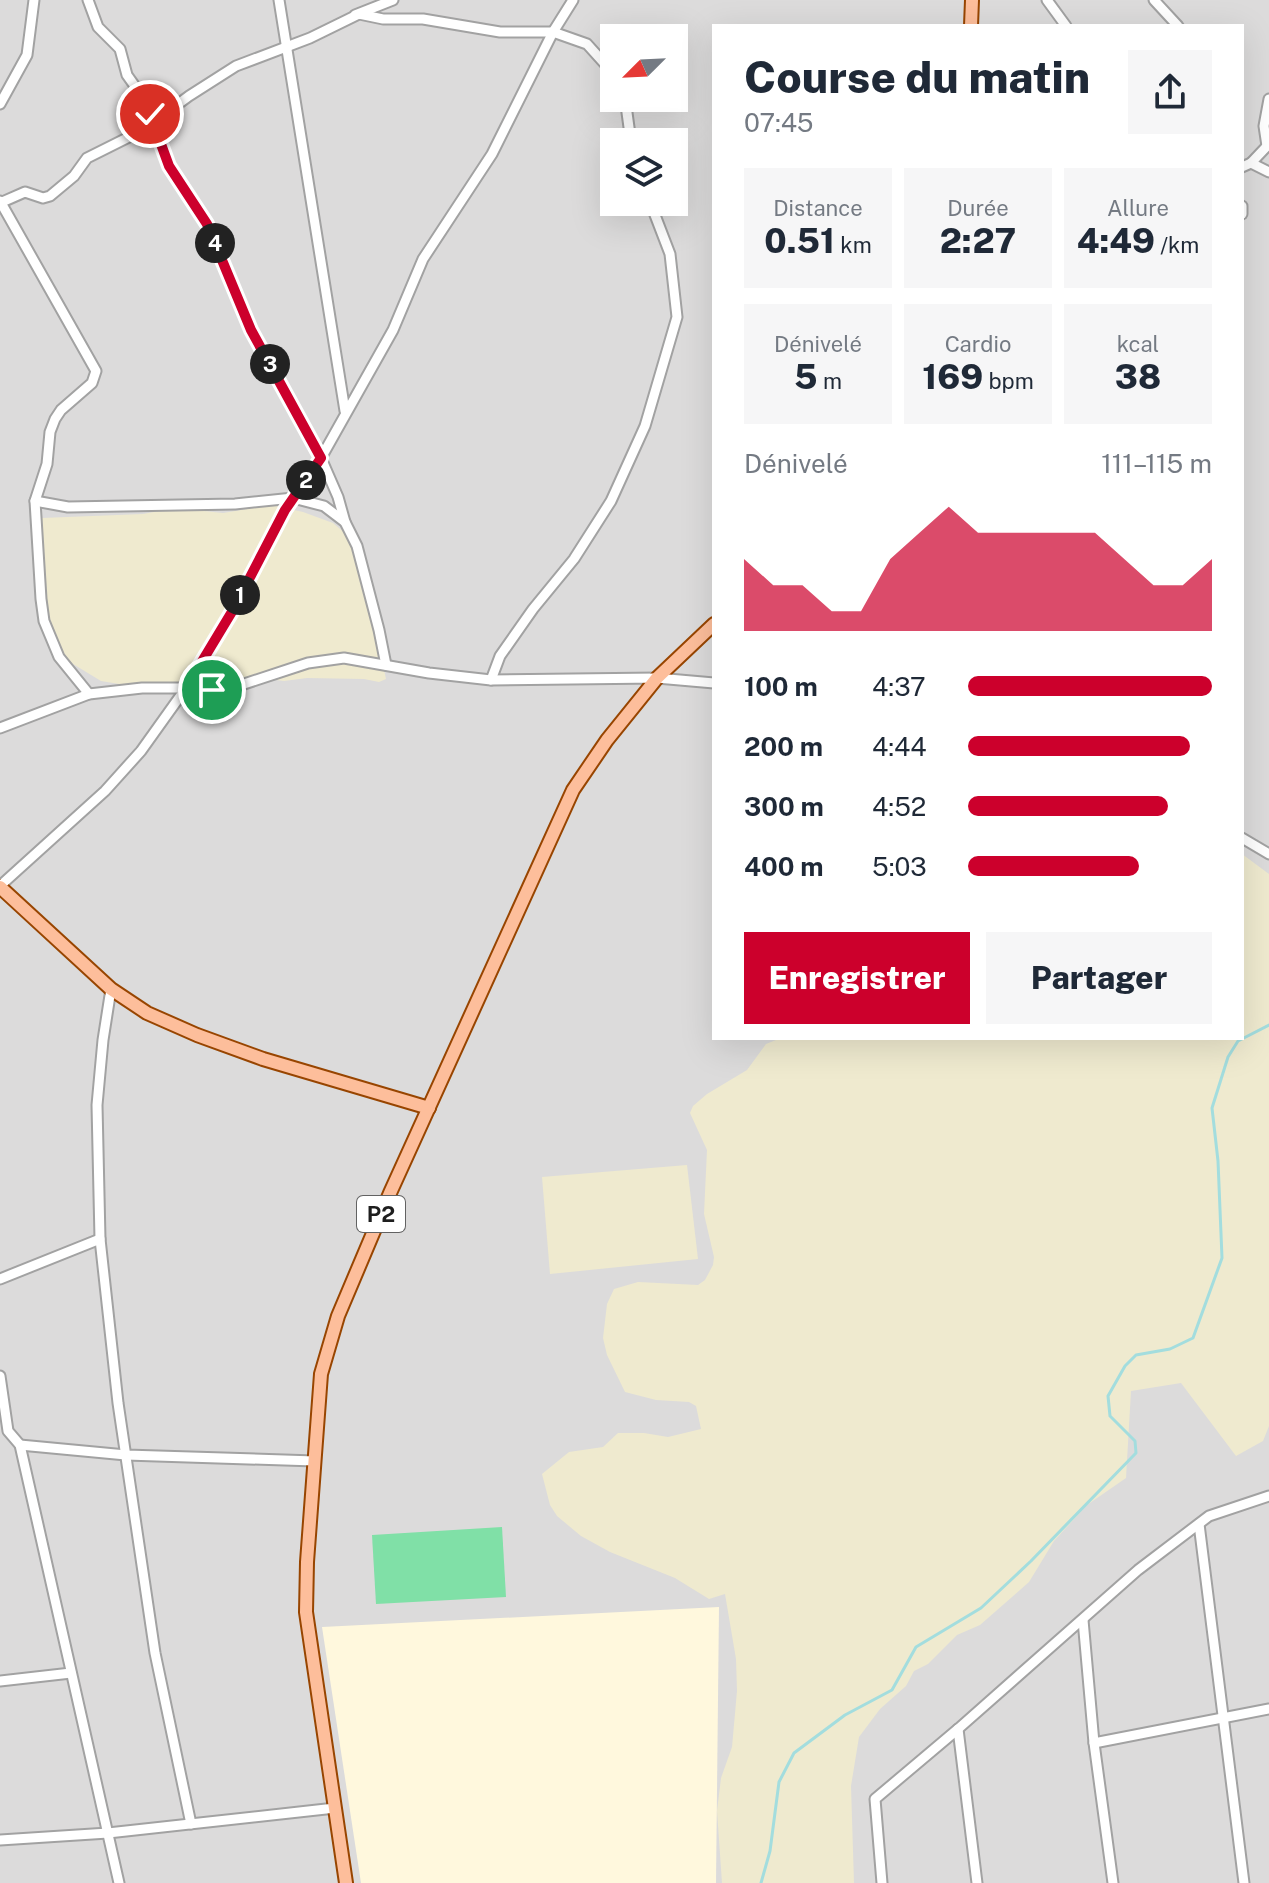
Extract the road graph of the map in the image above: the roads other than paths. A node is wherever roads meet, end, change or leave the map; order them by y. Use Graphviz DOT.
graph roads {
  1 [pos="34,0"];
  2 [pos="88,0"];
  3 [pos="279,0"];
  4 [pos="393,0"];
  5 [pos="573,0"];
  6 [pos="972,0"];
  7 [pos="1047,0"];
  8 [pos="1154,0"];
  9 [pos="355,15"];
  10 [pos="971,24"];
  11 [pos="1065,24"];
  12 [pos="1176,24"];
  13 [pos="553,32"];
  14 [pos="285,47"];
  15 [pos="600,58"];
  16 [pos="1269,99"];
  17 [pos="0,104"];
  18 [pos="152,123"];
  19 [pos="1268,145"];
  20 [pos="1246,165"];
  21 [pos="1269,172"];
  22 [pos="0,202"];
  23 [pos="655,216"];
  24 [pos="345,411"];
  25 [pos="321,458"];
  26 [pos="293,498"];
  27 [pos="35,501"];
  28 [pos="345,522"];
  29 [pos="712,626"];
  30 [pos="386,665"];
  31 [pos="657,678"];
  32 [pos="491,680"];
  33 [pos="712,683"];
  34 [pos="186,688"];
  35 [pos="89,694"];
  36 [pos="0,728"];
  37 [pos="1244,839"];
  38 [pos="1269,854"];
  39 [pos="0,887"];
  40 [pos="111,989"];
  41 [pos="429,1108"];
  42 [pos="100,1239"];
  43 [pos="0,1279"];
  44 [pos="0,1376"];
  45 [pos="4,1430"];
  46 [pos="20,1445"];
  47 [pos="126,1455"];
  48 [pos="315,1461"];
  49 [pos="1269,1496"];
  50 [pos="1199,1524"];
  51 [pos="1083,1620"];
  52 [pos="71,1673"];
  53 [pos="0,1681"];
  54 [pos="1269,1709"];
  55 [pos="1224,1718"];
  56 [pos="958,1729"];
  57 [pos="1094,1743"];
  58 [pos="335,1808"];
  59 [pos="191,1824"];
  60 [pos="108,1833"];
  61 [pos="0,1840"];
  62 [pos="119,1883"];
  63 [pos="346,1883"];
  64 [pos="882,1883"];
  65 [pos="977,1883"];
  66 [pos="1113,1883"];
  67 [pos="1244,1883"];
  1 -- 17 [label="street"];
  2 -- 18 [label="street"];
  3 -- 14 [label="street"];
  4 -- 9 [label="street"];
  5 -- 13 [label="street"];
  6 -- 10 [label="main road"];
  7 -- 11 [label="street"];
  8 -- 12 [label="street"];
  9 -- 13 [label="street"];
  9 -- 14 [label="street"];
  13 -- 15 [label="street"];
  13 -- 24 [label="street"];
  14 -- 18 [label="street"];
  14 -- 24 [label="street"];
  16 -- 19 [label="street"];
  18 -- 22 [label="street"];
  18 -- 25 [label="street"];
  19 -- 20 [label="street"];
  20 -- 21 [label="street"];
  22 -- 27 [label="street"];
  23 -- 32 [label="street"];
  24 -- 25 [label="street"];
  25 -- 26 [label="street"];
  25 -- 28 [label="street"];
  26 -- 27 [label="street"];
  26 -- 28 [label="street"];
  26 -- 34 [label="street"];
  27 -- 35 [label="street"];
  28 -- 30 [label="street"];
  29 -- 31 [label="main road, P2"];
  30 -- 32 [label="street"];
  30 -- 34 [label="street"];
  31 -- 32 [label="street"];
  31 -- 33 [label="street"];
  31 -- 41 [label="main road, P2"];
  34 -- 35 [label="street"];
  34 -- 39 [label="street"];
  35 -- 36 [label="street"];
  37 -- 38 [label="street"];
  39 -- 40 [label="main road"];
  40 -- 41 [label="main road"];
  40 -- 42 [label="street"];
  41 -- 48 [label="main road, P2"];
  42 -- 43 [label="street"];
  42 -- 47 [label="street"];
  44 -- 45 [label="street"];
  45 -- 46 [label="street"];
  46 -- 47 [label="street"];
  46 -- 52 [label="street"];
  47 -- 48 [label="street"];
  47 -- 59 [label="street"];
  48 -- 58 [label="main road, P2"];
  49 -- 50 [label="street"];
  50 -- 51 [label="street"];
  50 -- 55 [label="street"];
  51 -- 56 [label="street"];
  51 -- 57 [label="street"];
  52 -- 53 [label="street"];
  52 -- 60 [label="street"];
  54 -- 55 [label="street"];
  55 -- 57 [label="street"];
  55 -- 67 [label="street"];
  56 -- 64 [label="street"];
  56 -- 65 [label="street"];
  57 -- 66 [label="street"];
  58 -- 59 [label="street"];
  58 -- 63 [label="main road, P2"];
  59 -- 60 [label="street"];
  60 -- 61 [label="street"];
  60 -- 62 [label="street"];
}
